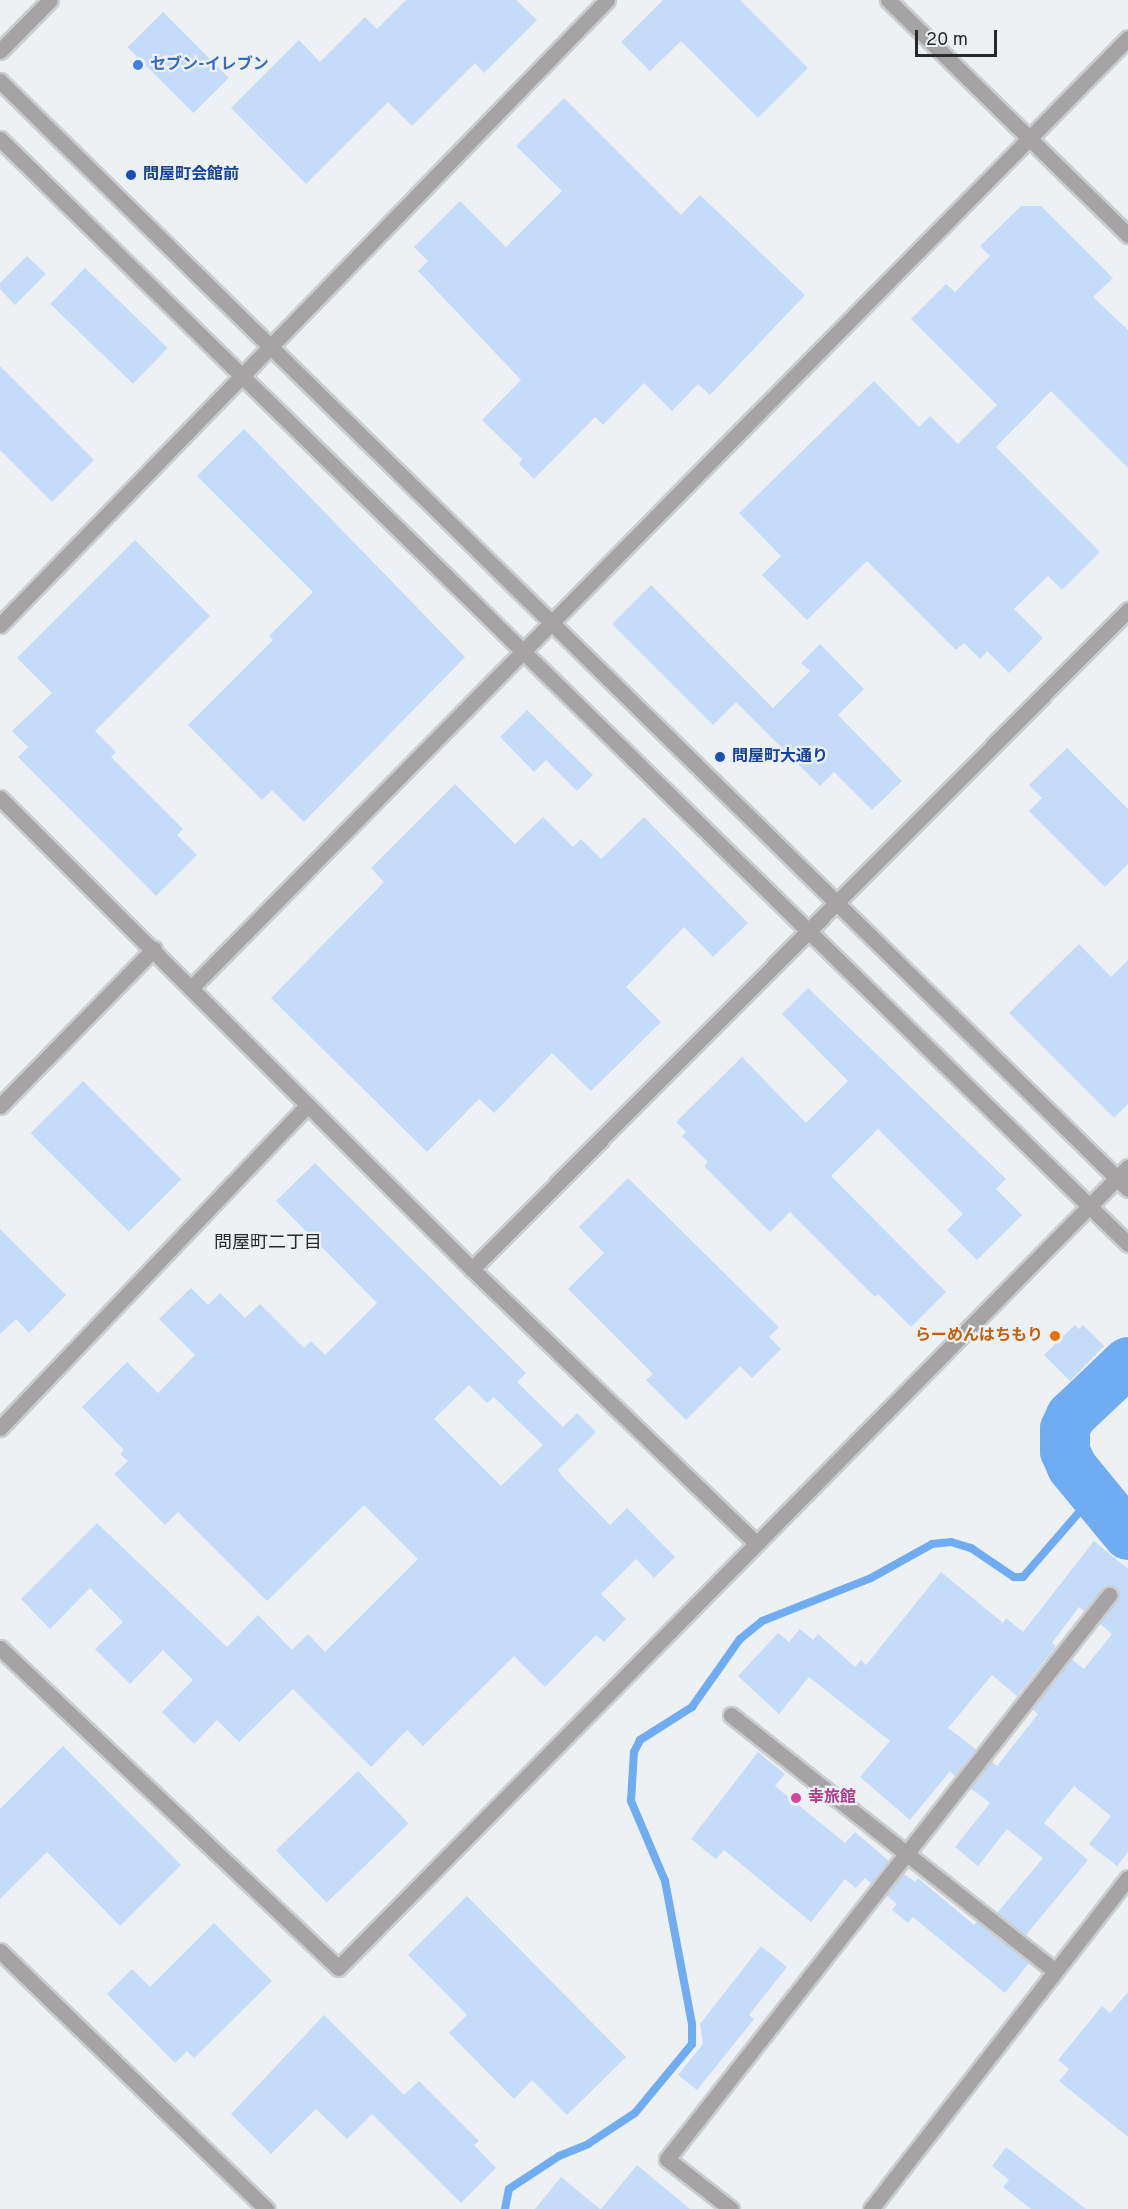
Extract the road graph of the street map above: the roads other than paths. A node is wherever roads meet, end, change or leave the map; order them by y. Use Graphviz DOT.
graph roads {
  1 [pos="50,0"];
  2 [pos="607,0"];
  3 [pos="888,0"];
  4 [pos="1128,38"];
  5 [pos="0,51"];
  6 [pos="0,81"];
  7 [pos="0,138"];
  8 [pos="1030,139"];
  9 [pos="1128,235"];
  10 [pos="269,345"];
  11 [pos="241,374"];
  12 [pos="1128,610"];
  13 [pos="552,624"];
  14 [pos="0,625"];
  15 [pos="524,652"];
  16 [pos="0,798"];
  17 [pos="836,900"];
  18 [pos="807,929"];
  19 [pos="154,949"];
  20 [pos="191,988"];
  21 [pos="0,1106"];
  22 [pos="307,1106"];
  23 [pos="1124,1178"];
  24 [pos="1089,1207"];
  25 [pos="1128,1244"];
  26 [pos="472,1269"];
  27 [pos="0,1428"];
  28 [pos="755,1542"];
  29 [pos="1108,1595"];
  30 [pos="0,1648"];
  31 [pos="730,1715"];
  32 [pos="908,1854"];
  33 [pos="1128,1878"];
  34 [pos="0,1951"];
  35 [pos="1054,1970"];
  36 [pos="266,2209"];
  37 [pos="731,2209"];
  38 [pos="871,2209"];
  1 -- 5 [label="street"];
  2 -- 10 [label="street"];
  3 -- 8 [label="street"];
  4 -- 8 [label="street"];
  6 -- 10 [label="street"];
  7 -- 11 [label="street"];
  8 -- 9 [label="street"];
  8 -- 13 [label="street"];
  10 -- 11 [label="street"];
  10 -- 13 [label="street"];
  11 -- 14 [label="street"];
  11 -- 15 [label="street"];
  12 -- 17 [label="street"];
  13 -- 15 [label="street"];
  13 -- 17 [label="street"];
  15 -- 18 [label="street"];
  15 -- 20 [label="street"];
  16 -- 19 [label="street"];
  17 -- 18 [label="street"];
  17 -- 23 [label="street"];
  18 -- 24 [label="street"];
  18 -- 26 [label="street"];
  19 -- 20 [label="street"];
  19 -- 21 [label="street"];
  20 -- 22 [label="street"];
  22 -- 26 [label="street"];
  22 -- 27 [label="street"];
  23 -- 24 [label="street"];
  24 -- 25 [label="street"];
  24 -- 28 [label="street"];
  26 -- 28 [label="street"];
  28 -- 30 [label="street"];
  29 -- 32 [label="street"];
  31 -- 32 [label="street"];
  32 -- 35 [label="street"];
  32 -- 37 [label="street"];
  33 -- 35 [label="street"];
  34 -- 36 [label="street"];
  35 -- 38 [label="street"];
}
